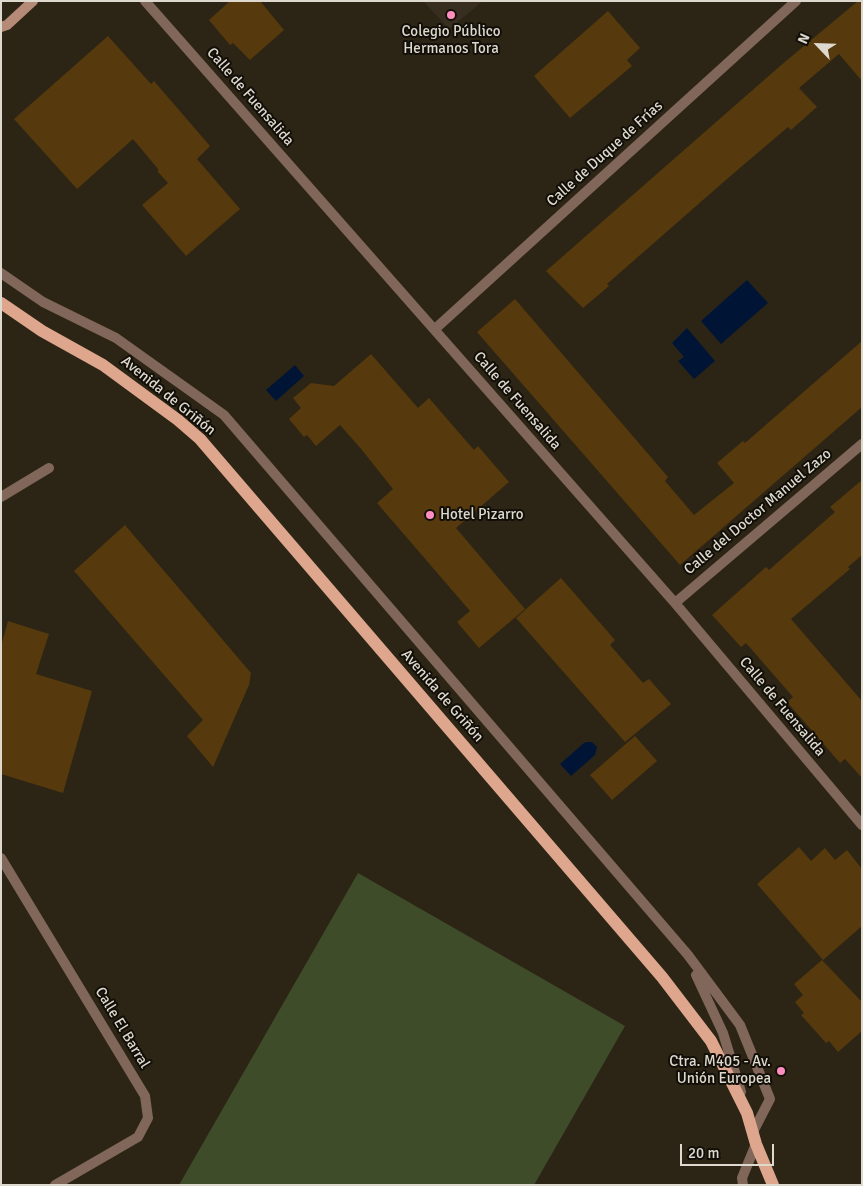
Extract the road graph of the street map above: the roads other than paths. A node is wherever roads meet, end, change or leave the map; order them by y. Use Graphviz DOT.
graph roads {
  1 [pos="33,1"];
  2 [pos="145,1"];
  3 [pos="796,1"];
  4 [pos="4,26"];
  5 [pos="1,35"];
  6 [pos="1,273"];
  7 [pos="1,303"];
  8 [pos="435,329"];
  9 [pos="862,444"];
  10 [pos="49,468"];
  11 [pos="1,497"];
  12 [pos="675,603"];
  13 [pos="862,825"];
  14 [pos="1,858"];
  15 [pos="688,955"];
  16 [pos="747,1113"];
  17 [pos="755,1138"];
  18 [pos="55,1185"];
  19 [pos="743,1185"];
  20 [pos="773,1185"];
  1 -- 4 [label="street"];
  2 -- 8 [label="street, Calle de Fuensalida"];
  3 -- 8 [label="street, Calle de Duque de Frías"];
  4 -- 5 [label="street"];
  6 -- 15 [label="street"];
  7 -- 16 [label="main road, Avenida de Griñón"];
  8 -- 12 [label="street, Calle de Fuensalida"];
  9 -- 12 [label="street, Calle del Doctor Manuel Zazo"];
  10 -- 11 [label="street"];
  12 -- 13 [label="street, Calle de Fuensalida"];
  14 -- 18 [label="street, Calle El Barral"];
  15 -- 16 [label="street"];
  15 -- 17 [label="street"];
  16 -- 17 [label="main road, Avenida de Griñón"];
  17 -- 19 [label="street"];
  17 -- 20 [label="main road, Avenida de Griñón"];
}
